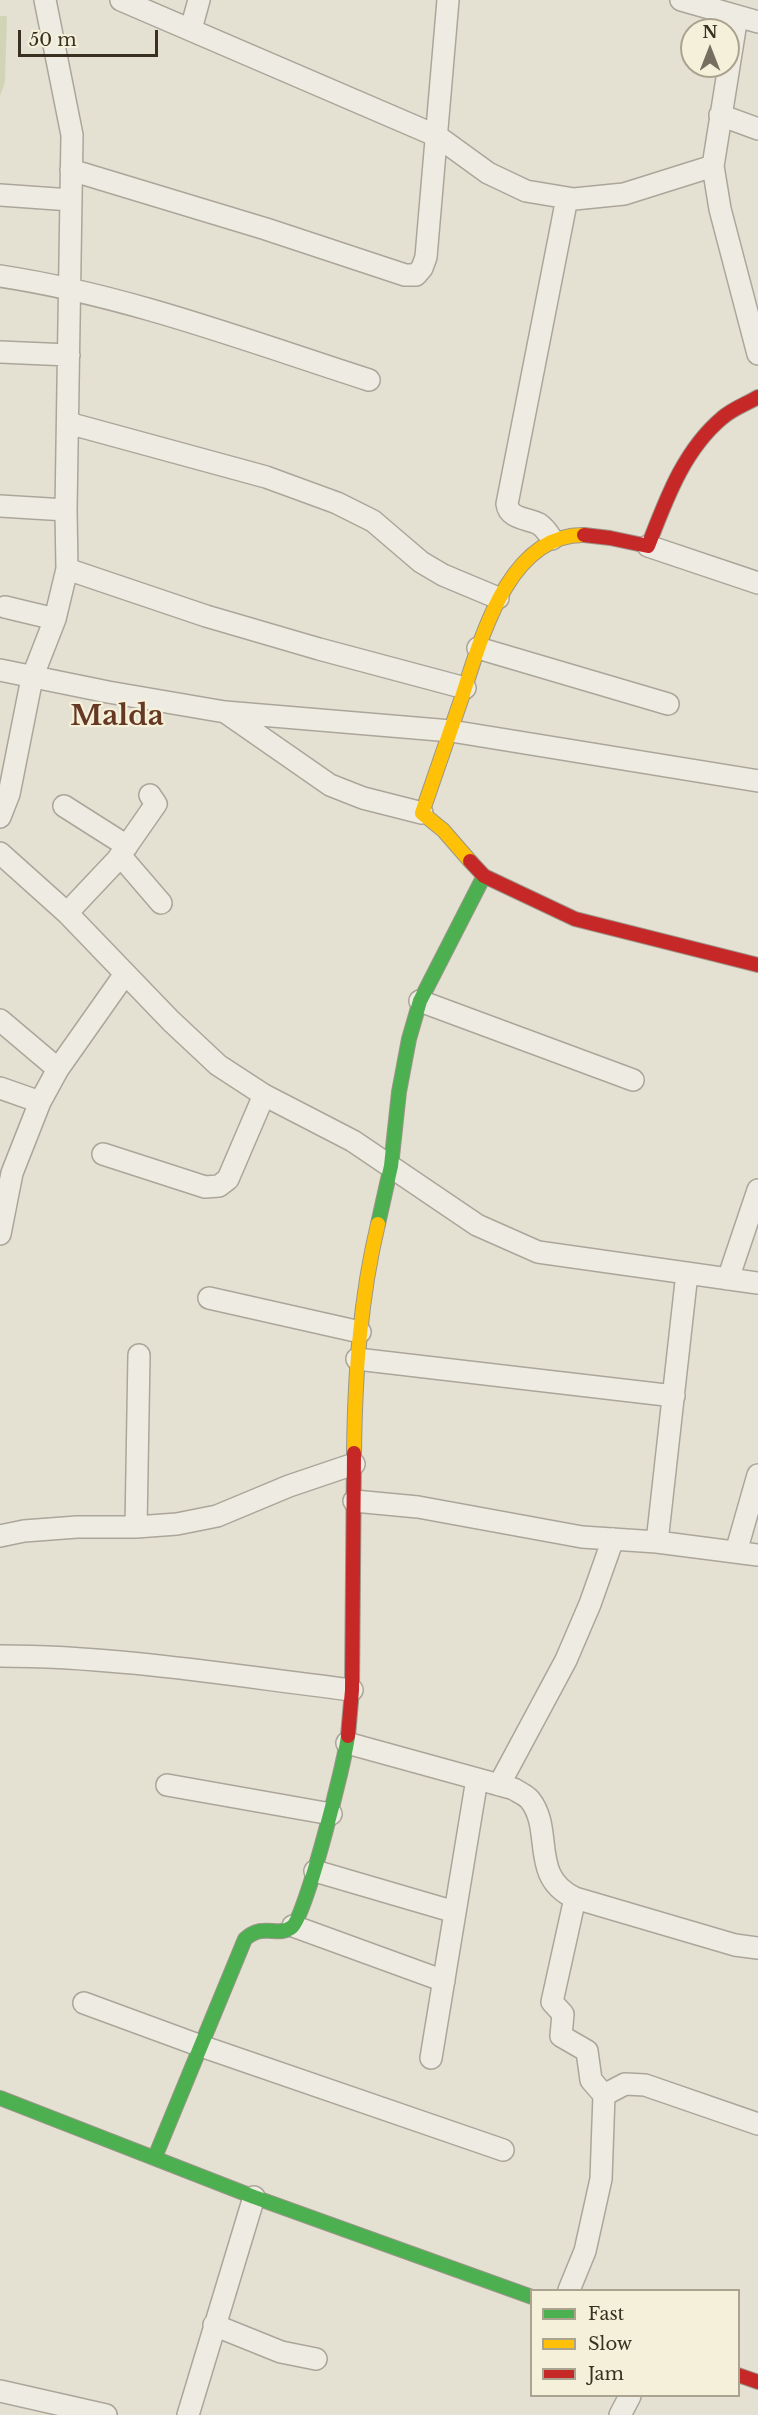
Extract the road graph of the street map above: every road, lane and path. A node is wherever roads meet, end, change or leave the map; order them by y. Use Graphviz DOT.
graph roads {
  1 [pos="45,0"];
  2 [pos="200,0"];
  3 [pos="448,0"];
  4 [pos="681,0"];
  5 [pos="129,2"];
  6 [pos="737,16"];
  7 [pos="758,22"];
  8 [pos="191,29"];
  9 [pos="720,115"];
  10 [pos="758,129"];
  11 [pos="437,136"];
  12 [pos="713,166"];
  13 [pos="71,170"];
  14 [pos="0,195"];
  15 [pos="567,198"];
  16 [pos="71,200"];
  17 [pos="0,276"];
  18 [pos="70,289"];
  19 [pos="0,352"];
  20 [pos="758,354"];
  21 [pos="69,355"];
  22 [pos="369,380"];
  23 [pos="758,398"];
  24 [pos="68,423"];
  25 [pos="0,506"];
  26 [pos="66,510"];
  27 [pos="552,539"];
  28 [pos="648,546"];
  29 [pos="67,569"];
  30 [pos="758,583"];
  31 [pos="498,598"];
  32 [pos="5,608"];
  33 [pos="55,619"];
  34 [pos="478,648"];
  35 [pos="0,670"];
  36 [pos="32,678"];
  37 [pos="465,688"];
  38 [pos="668,704"];
  39 [pos="225,712"];
  40 [pos="451,731"];
  41 [pos="758,782"];
  42 [pos="150,795"];
  43 [pos="64,806"];
  44 [pos="422,813"];
  45 [pos="0,817"];
  46 [pos="122,853"];
  47 [pos="0,854"];
  48 [pos="484,876"];
  49 [pos="161,903"];
  50 [pos="66,913"];
  51 [pos="758,965"];
  52 [pos="125,974"];
  53 [pos="420,1001"];
  54 [pos="0,1020"];
  55 [pos="58,1069"];
  56 [pos="633,1080"];
  57 [pos="0,1088"];
  58 [pos="264,1095"];
  59 [pos="40,1102"];
  60 [pos="103,1154"];
  61 [pos="391,1166"];
  62 [pos="6,1171"];
  63 [pos="758,1190"];
  64 [pos="0,1234"];
  65 [pos="687,1273"];
  66 [pos="728,1279"];
  67 [pos="758,1282"];
  68 [pos="209,1298"];
  69 [pos="360,1332"];
  70 [pos="139,1355"];
  71 [pos="357,1359"];
  72 [pos="674,1396"];
  73 [pos="354,1464"];
  74 [pos="758,1475"];
  75 [pos="354,1501"];
  76 [pos="136,1527"];
  77 [pos="0,1536"];
  78 [pos="613,1539"];
  79 [pos="657,1542"];
  80 [pos="736,1552"];
  81 [pos="758,1555"];
  82 [pos="0,1656"];
  83 [pos="352,1690"];
  84 [pos="347,1743"];
  85 [pos="477,1779"];
  86 [pos="167,1785"];
  87 [pos="499,1785"];
  88 [pos="331,1814"];
  89 [pos="315,1871"];
  90 [pos="575,1898"];
  91 [pos="455,1912"];
  92 [pos="293,1926"];
  93 [pos="758,1948"];
  94 [pos="444,1981"];
  95 [pos="84,2003"];
  96 [pos="201,2046"];
  97 [pos="431,2058"];
  98 [pos="604,2095"];
  99 [pos="0,2098"];
  100 [pos="758,2124"];
  101 [pos="502,2150"];
  102 [pos="155,2157"];
  103 [pos="254,2197"];
  104 [pos="569,2289"];
  105 [pos="530,2297"];
  106 [pos="214,2325"];
  107 [pos="316,2360"];
  108 [pos="740,2376"];
  109 [pos="758,2382"];
  110 [pos="0,2391"];
  111 [pos="629,2397"];
  112 [pos="106,2415"];
  113 [pos="188,2415"];
  114 [pos="620,2415"];
  1 -- 13 [label="street"];
  2 -- 8 [label="street"];
  3 -- 11 [label="street"];
  4 -- 6 [label="street"];
  5 -- 8 [label="street"];
  6 -- 7 [label="street"];
  6 -- 9 [label="street"];
  8 -- 11 [label="street"];
  9 -- 10 [label="street"];
  9 -- 12 [label="street"];
  11 -- 13 [label="street"];
  11 -- 15 [label="street"];
  12 -- 15 [label="street"];
  12 -- 20 [label="street"];
  13 -- 16 [label="street"];
  14 -- 16 [label="street"];
  15 -- 27 [label="street"];
  16 -- 18 [label="street"];
  17 -- 18 [label="street"];
  18 -- 21 [label="street"];
  18 -- 22 [label="street"];
  19 -- 21 [label="street"];
  21 -- 24 [label="street"];
  23 -- 28 [label="street"];
  24 -- 26 [label="street"];
  24 -- 31 [label="street"];
  25 -- 26 [label="street"];
  26 -- 29 [label="street"];
  27 -- 28 [label="street"];
  27 -- 31 [label="street"];
  28 -- 30 [label="street"];
  29 -- 33 [label="street"];
  29 -- 37 [label="street"];
  31 -- 34 [label="street"];
  32 -- 33 [label="street"];
  33 -- 36 [label="street"];
  34 -- 37 [label="street"];
  34 -- 38 [label="street"];
  35 -- 36 [label="street"];
  36 -- 39 [label="street"];
  36 -- 45 [label="street"];
  37 -- 40 [label="street"];
  39 -- 40 [label="street"];
  39 -- 44 [label="street"];
  40 -- 41 [label="street"];
  40 -- 44 [label="street"];
  42 -- 46 [label="street"];
  43 -- 46 [label="street"];
  44 -- 48 [label="street"];
  46 -- 49 [label="street"];
  46 -- 50 [label="street"];
  47 -- 50 [label="street"];
  48 -- 51 [label="street"];
  48 -- 53 [label="street"];
  50 -- 52 [label="street"];
  52 -- 55 [label="street"];
  52 -- 58 [label="street"];
  53 -- 56 [label="street"];
  53 -- 61 [label="street"];
  54 -- 55 [label="street"];
  55 -- 59 [label="street"];
  57 -- 59 [label="street"];
  58 -- 60 [label="street"];
  58 -- 61 [label="street"];
  59 -- 62 [label="street"];
  61 -- 65 [label="street"];
  61 -- 69 [label="street"];
  62 -- 64 [label="street"];
  63 -- 66 [label="street"];
  65 -- 66 [label="street"];
  65 -- 72 [label="street"];
  66 -- 67 [label="street"];
  68 -- 69 [label="street"];
  69 -- 71 [label="street"];
  70 -- 76 [label="street"];
  71 -- 72 [label="street"];
  71 -- 73 [label="street"];
  72 -- 79 [label="street"];
  73 -- 75 [label="street"];
  73 -- 76 [label="street"];
  74 -- 80 [label="street"];
  75 -- 78 [label="street"];
  75 -- 83 [label="street"];
  76 -- 77 [label="street"];
  78 -- 79 [label="street"];
  78 -- 87 [label="street"];
  79 -- 80 [label="street"];
  80 -- 81 [label="street"];
  82 -- 83 [label="street"];
  83 -- 84 [label="street"];
  84 -- 85 [label="street"];
  84 -- 88 [label="street"];
  85 -- 87 [label="street"];
  85 -- 91 [label="street"];
  86 -- 88 [label="street"];
  87 -- 90 [label="street"];
  88 -- 89 [label="street"];
  89 -- 91 [label="street"];
  89 -- 92 [label="street"];
  90 -- 93 [label="street"];
  90 -- 98 [label="street"];
  91 -- 94 [label="street"];
  92 -- 94 [label="street"];
  92 -- 96 [label="street"];
  94 -- 97 [label="street"];
  95 -- 96 [label="street"];
  96 -- 101 [label="street"];
  96 -- 102 [label="street"];
  98 -- 100 [label="street"];
  98 -- 104 [label="street"];
  99 -- 102 [label="street"];
  102 -- 103 [label="street"];
  103 -- 105 [label="street"];
  103 -- 106 [label="street"];
  106 -- 107 [label="street"];
  106 -- 113 [label="street"];
  108 -- 109 [label="street"];
  110 -- 112 [label="street"];
  111 -- 114 [label="street"];
}
